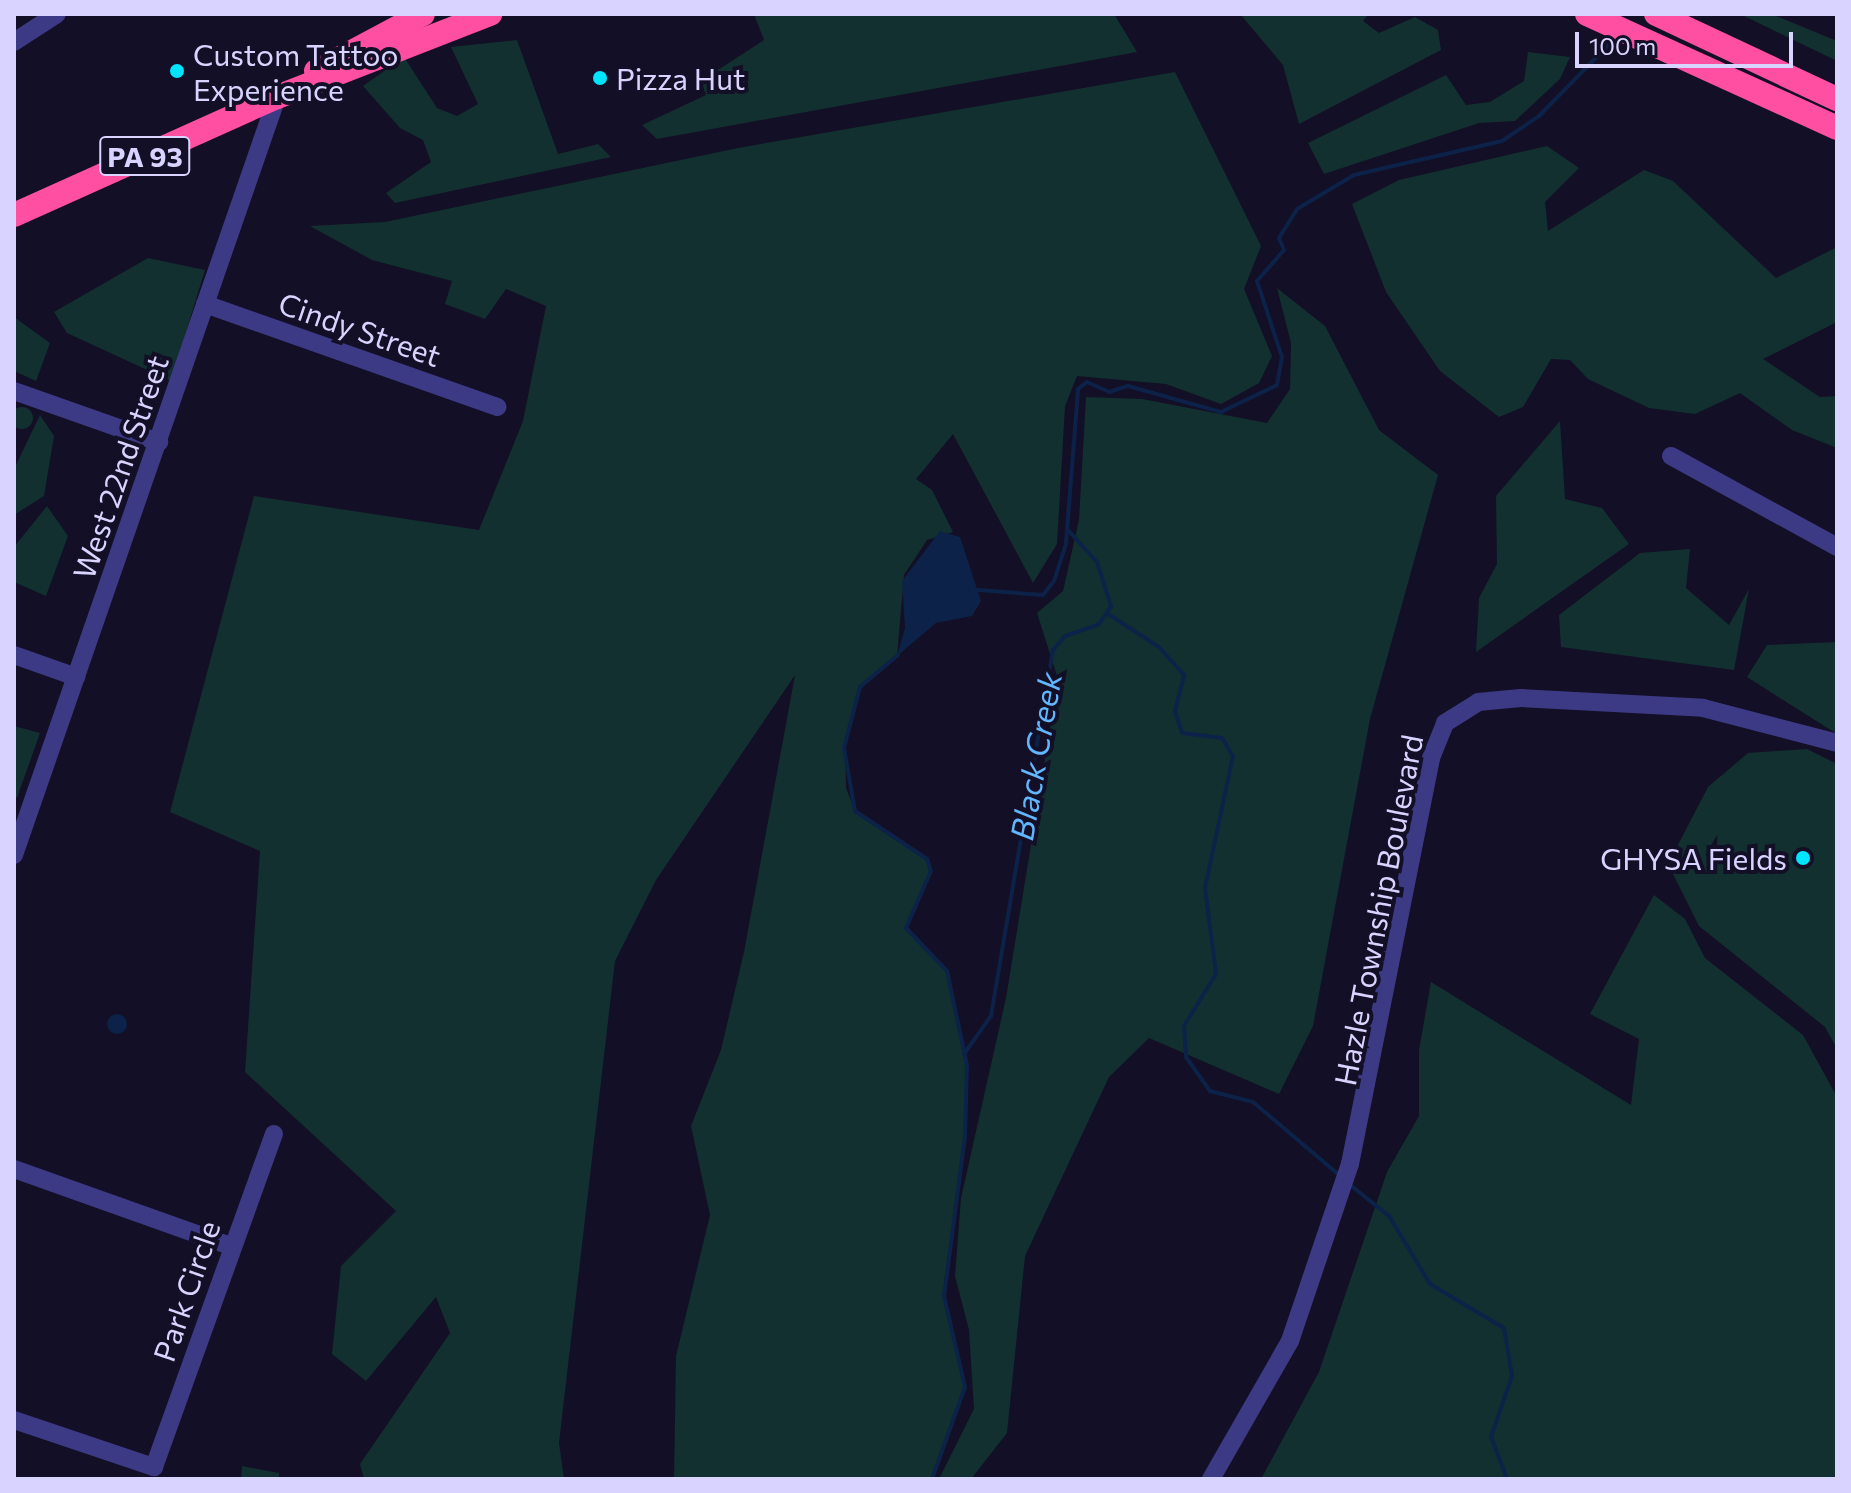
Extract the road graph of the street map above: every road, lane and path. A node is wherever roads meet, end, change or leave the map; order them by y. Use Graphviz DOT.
graph roads {
  1 [pos="57,14"];
  2 [pos="423,14"];
  3 [pos="490,14"];
  4 [pos="1592,16"];
  5 [pos="1659,16"];
  6 [pos="14,42"];
  7 [pos="277,97"];
  8 [pos="1837,99"];
  9 [pos="1837,128"];
  10 [pos="14,215"];
  11 [pos="205,304"];
  12 [pos="14,391"];
  13 [pos="497,407"];
  14 [pos="159,442"];
  15 [pos="1671,456"];
  16 [pos="1837,547"];
  17 [pos="14,655"];
  18 [pos="76,677"];
  19 [pos="1837,743"];
  20 [pos="14,855"];
  21 [pos="274,1134"];
  22 [pos="14,1169"];
  23 [pos="230,1246"];
  24 [pos="14,1420"];
  25 [pos="1211,1479"];
  1 -- 6 [label="street"];
  2 -- 7 [label="highway, PA 93"];
  3 -- 7 [label="highway, PA 93"];
  4 -- 9 [label="highway"];
  5 -- 8 [label="highway"];
  7 -- 10 [label="highway, PA 93"];
  7 -- 11 [label="street, West 22nd Street"];
  11 -- 13 [label="street, Cindy Street"];
  11 -- 14 [label="street, West 22nd Street"];
  12 -- 14 [label="street"];
  14 -- 18 [label="street, West 22nd Street"];
  15 -- 16 [label="street"];
  17 -- 18 [label="street"];
  18 -- 20 [label="street, West 22nd Street"];
  19 -- 25 [label="street, Hazle Township Boulevard"];
  21 -- 23 [label="street, Park Circle"];
  22 -- 23 [label="street"];
  23 -- 24 [label="street, Park Circle"];
}
